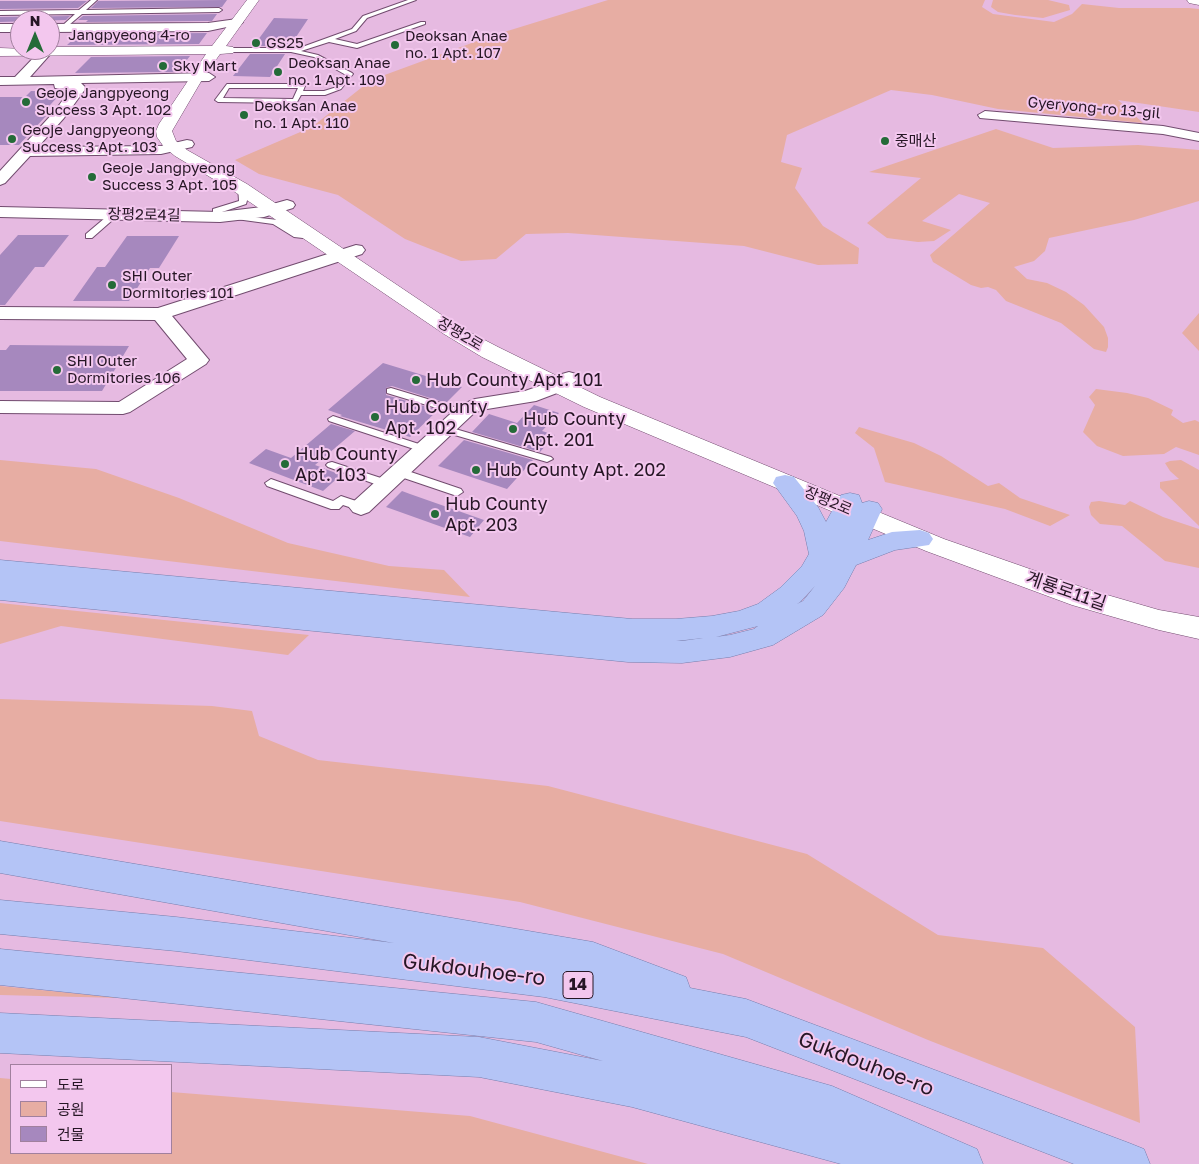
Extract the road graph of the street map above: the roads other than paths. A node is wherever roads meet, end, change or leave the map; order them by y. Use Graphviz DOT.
graph roads {
  1 [pos="94,0"];
  2 [pos="413,0"];
  3 [pos="1193,0"];
  4 [pos="1199,1"];
  5 [pos="256,2"];
  6 [pos="219,10"];
  7 [pos="0,13"];
  8 [pos="78,13"];
  9 [pos="423,24"];
  10 [pos="60,28"];
  11 [pos="67,28"];
  12 [pos="60,36"];
  13 [pos="227,39"];
  14 [pos="330,40"];
  15 [pos="60,49"];
  16 [pos="291,50"];
  17 [pos="38,60"];
  18 [pos="340,68"];
  19 [pos="337,75"];
  20 [pos="203,77"];
  21 [pos="0,81"];
  22 [pos="18,81"];
  23 [pos="334,83"];
  24 [pos="60,85"];
  25 [pos="322,88"];
  26 [pos="299,94"];
  27 [pos="985,115"];
  28 [pos="1199,137"];
  29 [pos="180,146"];
  30 [pos="26,152"];
  31 [pos="0,180"];
  32 [pos="241,188"];
  33 [pos="276,205"];
  34 [pos="0,206"];
  35 [pos="0,212"];
  36 [pos="118,212"];
  37 [pos="217,214"];
  38 [pos="89,236"];
  39 [pos="312,236"];
  40 [pos="348,253"];
  41 [pos="0,313"];
  42 [pos="160,314"];
  43 [pos="563,382"];
  44 [pos="391,391"];
  45 [pos="0,407"];
  46 [pos="463,413"];
  47 [pos="332,420"];
  48 [pos="445,429"];
  49 [pos="424,449"];
  50 [pos="547,459"];
  51 [pos="332,466"];
  52 [pos="392,478"];
  53 [pos="271,483"];
  54 [pos="784,483"];
  55 [pos="458,492"];
  56 [pos="361,507"];
  57 [pos="858,509"];
  58 [pos="931,540"];
  59 [pos="834,556"];
  60 [pos="0,570"];
  61 [pos="0,590"];
  62 [pos="1199,617"];
  63 [pos="1199,628"];
  64 [pos="0,857"];
  65 [pos="0,917"];
  66 [pos="0,967"];
  67 [pos="746,1018"];
  68 [pos="0,1033"];
  69 [pos="920,1164"];
  70 [pos="962,1164"];
  71 [pos="1129,1164"];
  1 -- 8 [label="lane"];
  2 -- 14 [label="lane"];
  3 -- 4 [label="street"];
  5 -- 13 [label="street"];
  5 -- 13 [label="street"];
  6 -- 8 [label="lane"];
  7 -- 8 [label="lane"];
  8 -- 11 [label="lane"];
  9 -- 14 [label="lane"];
  10 -- 11 [label="street"];
  11 -- 12 [label="street"];
  11 -- 13 [label="street"];
  13 -- 15 [label="street, Jangpyeong 4-ro"];
  13 -- 16 [label="lane"];
  13 -- 20 [label="street"];
  14 -- 16 [label="lane"];
  16 -- 18 [label="lane"];
  17 -- 22 [label="street"];
  18 -- 19 [label="lane"];
  18 -- 26 [label="lane"];
  20 -- 22 [label="street"];
  20 -- 29 [label="street"];
  21 -- 22 [label="street"];
  23 -- 25 [label="lane"];
  24 -- 30 [label="street"];
  26 -- 26 [label="lane"];
  27 -- 28 [label="street, Gyeryong-ro 13-gil"];
  29 -- 30 [label="street"];
  29 -- 32 [label="street, 장평2로"];
  29 -- 33 [label="street, 장평2로"];
  30 -- 31 [label="street"];
  32 -- 33 [label="street, 장평2로"];
  32 -- 37 [label="lane"];
  33 -- 37 [label="street, 장평2로4길"];
  33 -- 39 [label="street, 장평2로"];
  33 -- 40 [label="street, 장평2로"];
  34 -- 36 [label="street, 장평2로4길"];
  35 -- 36 [label="street, 장평2로4길"];
  36 -- 37 [label="street, 장평2로4길"];
  36 -- 38 [label="lane"];
  37 -- 39 [label="lane"];
  39 -- 40 [label="street, 장평2로"];
  40 -- 42 [label="street"];
  40 -- 43 [label="street, 장평2로"];
  41 -- 42 [label="street"];
  42 -- 45 [label="street"];
  43 -- 46 [label="street"];
  43 -- 54 [label="street, 장평2로"];
  43 -- 57 [label="street, 장평2로"];
  44 -- 46 [label="lane"];
  46 -- 48 [label="street"];
  47 -- 49 [label="lane"];
  48 -- 49 [label="street"];
  48 -- 50 [label="lane"];
  49 -- 52 [label="street"];
  51 -- 52 [label="lane"];
  52 -- 55 [label="lane"];
  52 -- 56 [label="street"];
  53 -- 56 [label="lane"];
  54 -- 57 [label="street, 장평2로"];
  54 -- 59 [label="highway"];
  57 -- 58 [label="street, 장평2로"];
  57 -- 59 [label="highway"];
  58 -- 59 [label="highway"];
  58 -- 62 [label="street, 계룡로11길"];
  58 -- 63 [label="street, 계룡로11길"];
  59 -- 60 [label="highway"];
  59 -- 61 [label="highway"];
  64 -- 67 [label="highway"];
  65 -- 67 [label="highway, Gukdouhoe-ro / 14"];
  66 -- 70 [label="highway"];
  67 -- 71 [label="highway, Gukdouhoe-ro / 14"];
  68 -- 69 [label="highway"];
}
